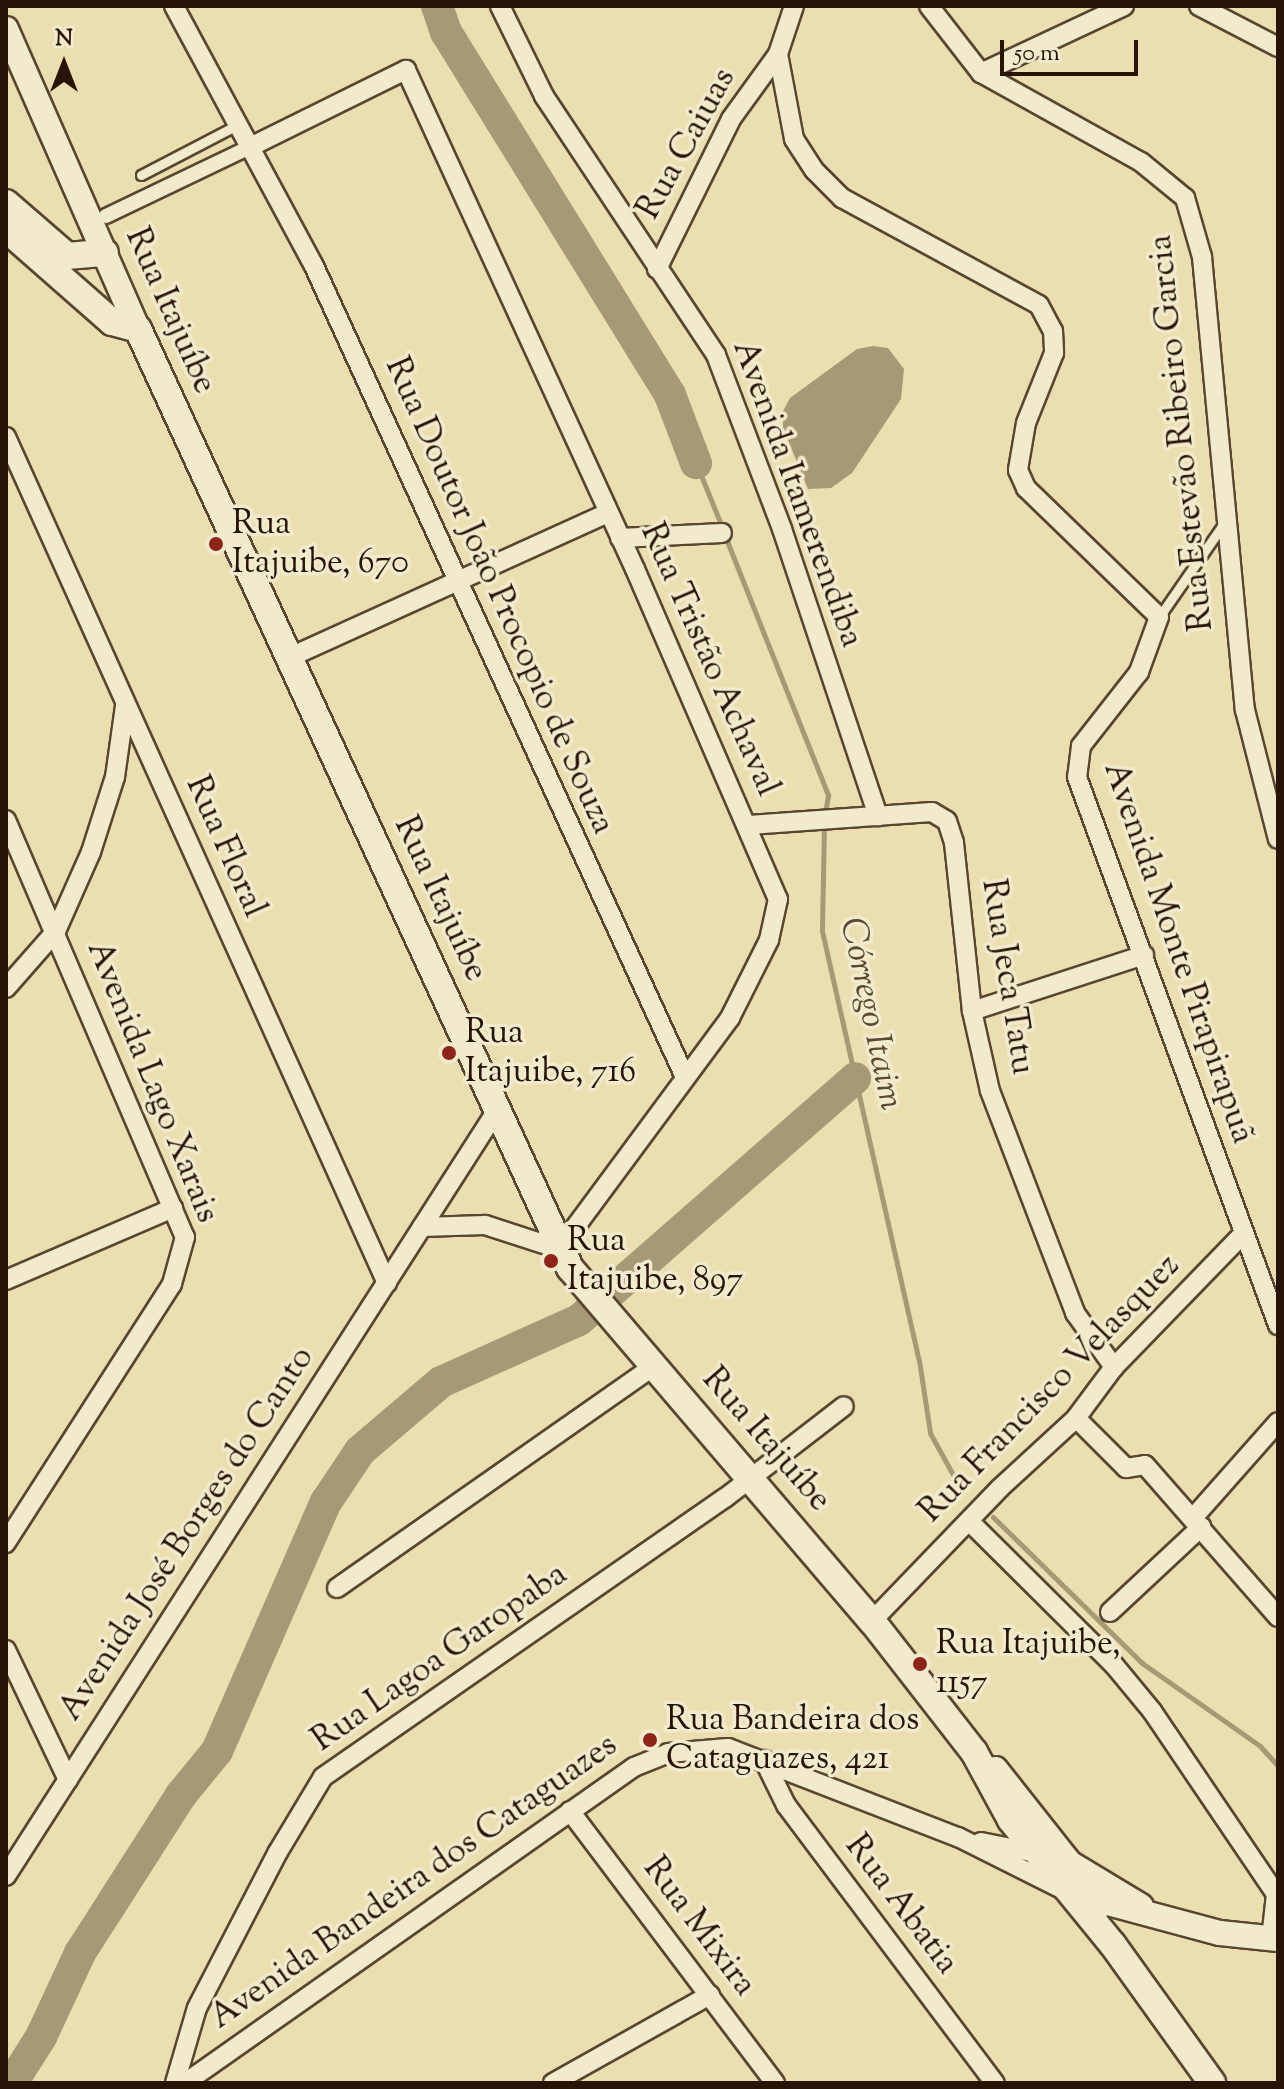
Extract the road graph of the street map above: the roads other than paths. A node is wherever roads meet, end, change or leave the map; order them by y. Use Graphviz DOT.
graph roads {
  1 [pos="174,6"];
  2 [pos="500,6"];
  3 [pos="794,6"];
  4 [pos="929,6"];
  5 [pos="1124,6"];
  6 [pos="1199,6"];
  7 [pos="6,29"];
  8 [pos="1278,47"];
  9 [pos="778,54"];
  10 [pos="981,73"];
  11 [pos="239,124"];
  12 [pos="252,146"];
  13 [pos="141,175"];
  14 [pos="6,203"];
  15 [pos="106,216"];
  16 [pos="6,229"];
  17 [pos="105,253"];
  18 [pos="657,269"];
  19 [pos="138,329"];
  20 [pos="6,437"];
  21 [pos="607,513"];
  22 [pos="1224,523"];
  23 [pos="722,533"];
  24 [pos="620,538"];
  25 [pos="459,584"];
  26 [pos="1159,617"];
  27 [pos="288,658"];
  28 [pos="125,704"];
  29 [pos="878,816"];
  30 [pos="6,820"];
  31 [pos="749,825"];
  32 [pos="1278,839"];
  33 [pos="56,931"];
  34 [pos="1144,955"];
  35 [pos="6,988"];
  36 [pos="972,1011"];
  37 [pos="684,1075"];
  38 [pos="495,1113"];
  39 [pos="173,1208"];
  40 [pos="422,1227"];
  41 [pos="1242,1235"];
  42 [pos="559,1249"];
  43 [pos="6,1280"];
  44 [pos="387,1283"];
  45 [pos="1278,1325"];
  46 [pos="653,1367"];
  47 [pos="1114,1367"];
  48 [pos="844,1406"];
  49 [pos="1076,1418"];
  50 [pos="1278,1422"];
  51 [pos="753,1476"];
  52 [pos="971,1519"];
  53 [pos="1197,1522"];
  54 [pos="6,1543"];
  55 [pos="337,1588"];
  56 [pos="1110,1612"];
  57 [pos="1278,1617"];
  58 [pos="872,1621"];
  59 [pos="6,1650"];
  60 [pos="974,1752"];
  61 [pos="764,1760"];
  62 [pos="68,1780"];
  63 [pos="570,1811"];
  64 [pos="958,1837"];
  65 [pos="1036,1853"];
  66 [pos="1066,1860"];
  67 [pos="6,1876"];
  68 [pos="1062,1889"];
  69 [pos="1093,1901"];
  70 [pos="1160,1918"];
  71 [pos="1274,1939"];
  72 [pos="1113,1945"];
  73 [pos="710,1995"];
  74 [pos="560,2082"];
  75 [pos="175,2083"];
  76 [pos="185,2083"];
  77 [pos="775,2083"];
  78 [pos="995,2083"];
  79 [pos="1212,2083"];
  1 -- 11 [label="street, Rua Doutor João Procopio de Souza"];
  2 -- 18 [label="street, Avenida Itamerendiba"];
  3 -- 9 [label="street"];
  4 -- 10 [label="street, Rua Estevão Ribeiro Garcia"];
  5 -- 10 [label="street"];
  6 -- 8 [label="street"];
  7 -- 17 [label="street, Rua Itajuíbe"];
  9 -- 18 [label="street, Rua Caiuas"];
  9 -- 26 [label="street"];
  10 -- 22 [label="street, Rua Estevão Ribeiro Garcia"];
  11 -- 12 [label="street, Rua Doutor João Procopio de Souza"];
  11 -- 13 [label="lane"];
  12 -- 15 [label="street"];
  12 -- 21 [label="street, Rua Tristão Achaval"];
  12 -- 25 [label="street, Rua Doutor João Procopio de Souza"];
  14 -- 17 [label="main road"];
  16 -- 19 [label="main road"];
  17 -- 19 [label="street, Rua Itajuíbe"];
  18 -- 29 [label="street, Avenida Itamerendiba"];
  19 -- 27 [label="main road, Rua Itajuíbe"];
  20 -- 28 [label="street, Rua Floral"];
  21 -- 24 [label="street, Rua Tristão Achaval"];
  21 -- 25 [label="street"];
  22 -- 26 [label="lane"];
  22 -- 32 [label="street, Rua Estevão Ribeiro Garcia"];
  23 -- 24 [label="street"];
  24 -- 31 [label="street, Rua Tristão Achaval"];
  25 -- 27 [label="street"];
  25 -- 37 [label="street, Rua Doutor João Procopio de Souza"];
  26 -- 34 [label="street, Avenida Monte Pirapirapuã"];
  27 -- 38 [label="main road, Rua Itajuíbe"];
  28 -- 33 [label="street"];
  28 -- 44 [label="street, Rua Floral"];
  29 -- 31 [label="street, Rua Jeca Tatu"];
  29 -- 36 [label="street, Rua Jeca Tatu"];
  30 -- 33 [label="street, Avenida Lago Xarais"];
  31 -- 37 [label="street, Rua Tristão Achaval"];
  33 -- 35 [label="street"];
  33 -- 39 [label="street, Avenida Lago Xarais"];
  34 -- 36 [label="street"];
  34 -- 41 [label="street, Avenida Monte Pirapirapuã"];
  36 -- 47 [label="street, Rua Jeca Tatu"];
  37 -- 42 [label="street, Rua Tristão Achaval"];
  38 -- 40 [label="street, Avenida José Borges do Canto"];
  38 -- 42 [label="main road, Rua Itajuíbe"];
  39 -- 43 [label="street"];
  39 -- 54 [label="street, Avenida Lago Xarais"];
  40 -- 42 [label="street"];
  40 -- 44 [label="street, Avenida José Borges do Canto"];
  41 -- 45 [label="street, Avenida Monte Pirapirapuã"];
  41 -- 47 [label="street, Rua Francisco Velasquez"];
  42 -- 46 [label="main road, Rua Itajuíbe"];
  44 -- 62 [label="street, Avenida José Borges do Canto"];
  46 -- 51 [label="main road, Rua Itajuíbe"];
  46 -- 55 [label="street"];
  47 -- 49 [label="street, Rua Francisco Velasquez"];
  48 -- 51 [label="street, Rua Lagoa Garopaba"];
  49 -- 52 [label="street, Rua Francisco Velasquez"];
  49 -- 53 [label="street"];
  50 -- 53 [label="street"];
  51 -- 58 [label="main road, Rua Itajuíbe"];
  51 -- 75 [label="street, Rua Lagoa Garopaba"];
  52 -- 58 [label="street, Rua Francisco Velasquez"];
  52 -- 71 [label="street"];
  53 -- 56 [label="street"];
  53 -- 57 [label="street"];
  58 -- 60 [label="main road, Rua Itajuíbe"];
  59 -- 62 [label="street"];
  60 -- 65 [label="main road, Rua Itajuíbe"];
  60 -- 66 [label="main road, Rua Itajuíbe"];
  61 -- 63 [label="street, Avenida Bandeira dos Cataguazes"];
  61 -- 64 [label="street, Avenida Bandeira dos Cataguazes"];
  61 -- 78 [label="street, Rua Abatia"];
  62 -- 67 [label="street, Avenida José Borges do Canto"];
  63 -- 73 [label="street, Rua Mixira"];
  63 -- 76 [label="street, Avenida Bandeira dos Cataguazes"];
  64 -- 65 [label="street, Avenida Bandeira dos Cataguazes"];
  64 -- 68 [label="street, Avenida Bandeira dos Cataguazes"];
  65 -- 66 [label="street, Avenida Bandeira dos Cataguazes"];
  65 -- 68 [label="main road, Rua Itajuíbe"];
  66 -- 69 [label="main road, Rua Itajuíbe"];
  66 -- 70 [label="street, Avenida Bandeira dos Cataguazes"];
  68 -- 69 [label="street, Avenida Bandeira dos Cataguazes"];
  68 -- 72 [label="main road, Rua Itajuíbe"];
  69 -- 70 [label="street, Avenida Bandeira dos Cataguazes"];
  69 -- 72 [label="main road, Rua Itajuíbe"];
  70 -- 71 [label="street, Avenida Bandeira dos Cataguazes"];
  72 -- 79 [label="main road, Rua Itajuíbe"];
  73 -- 74 [label="street"];
  73 -- 77 [label="street, Rua Mixira"];
}
